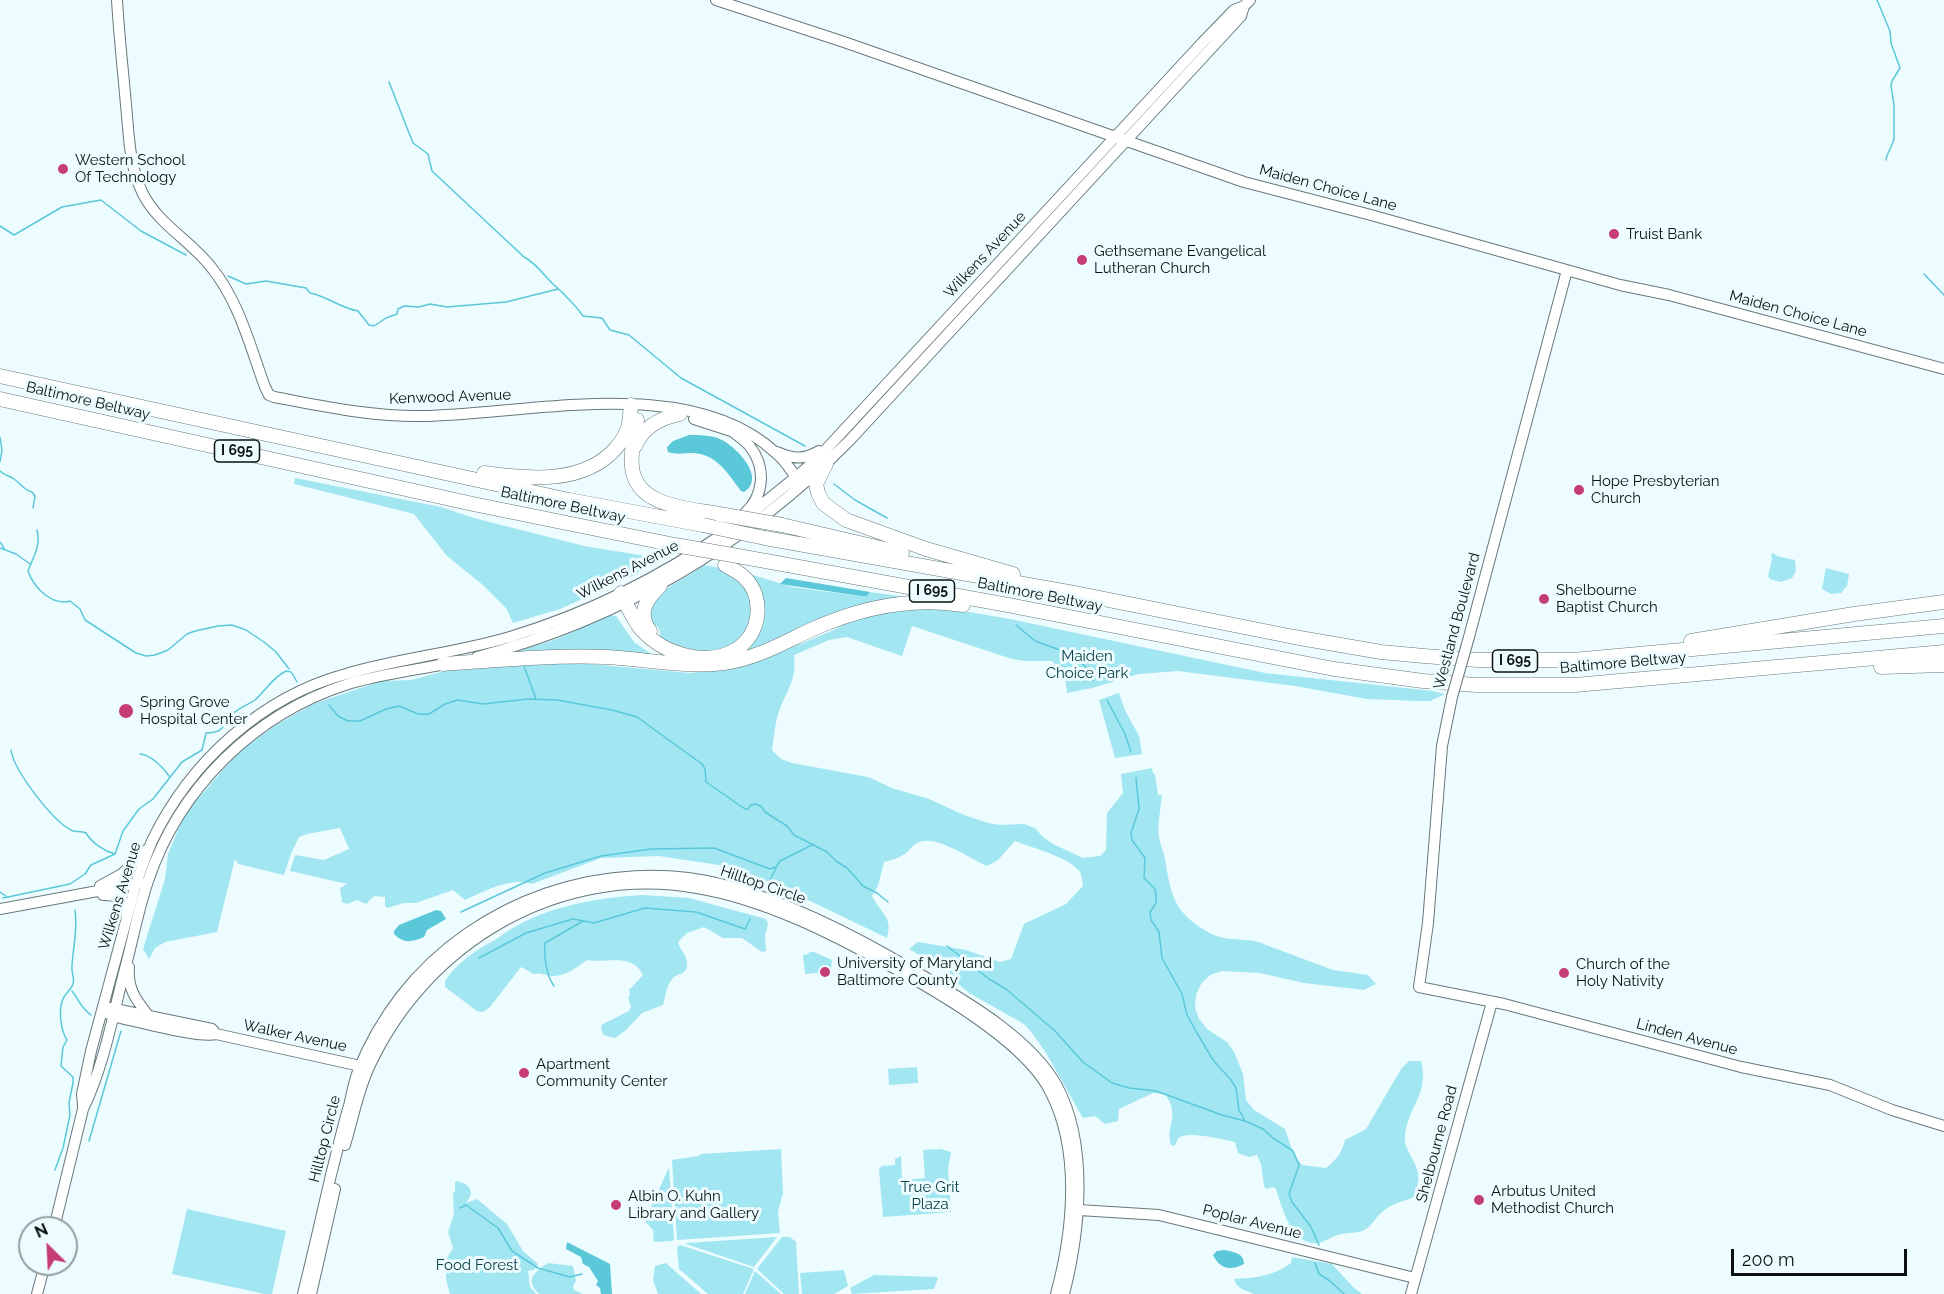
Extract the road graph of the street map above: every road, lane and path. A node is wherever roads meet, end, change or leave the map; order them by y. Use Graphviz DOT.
graph roads {
  1 [pos="117,0"];
  2 [pos="716,0"];
  3 [pos="1247,3"];
  4 [pos="1119,139"];
  5 [pos="1567,270"];
  6 [pos="1944,369"];
  7 [pos="0,376"];
  8 [pos="0,399"];
  9 [pos="635,406"];
  10 [pos="680,414"];
  11 [pos="733,432"];
  12 [pos="840,433"];
  13 [pos="336,450"];
  14 [pos="775,452"];
  15 [pos="632,454"];
  16 [pos="826,464"];
  17 [pos="800,481"];
  18 [pos="714,540"];
  19 [pos="675,545"];
  20 [pos="1005,572"];
  21 [pos="660,586"];
  22 [pos="1074,593"];
  23 [pos="620,600"];
  24 [pos="1944,602"];
  25 [pos="1944,627"];
  26 [pos="1126,629"];
  27 [pos="1944,652"];
  28 [pos="1550,660"];
  29 [pos="702,661"];
  30 [pos="1844,661"];
  31 [pos="443,664"];
  32 [pos="1944,665"];
  33 [pos="152,843"];
  34 [pos="148,882"];
  35 [pos="136,884"];
  36 [pos="75,896"];
  37 [pos="0,909"];
  38 [pos="127,917"];
  39 [pos="130,949"];
  40 [pos="1419,987"];
  41 [pos="1492,1002"];
  42 [pos="110,1011"];
  43 [pos="148,1015"];
  44 [pos="216,1034"];
  45 [pos="364,1067"];
  46 [pos="1944,1126"];
  47 [pos="1078,1210"];
  48 [pos="57,1216"];
  49 [pos="42,1276"];
  50 [pos="1415,1278"];
  51 [pos="37,1294"];
  52 [pos="303,1294"];
  53 [pos="311,1294"];
  54 [pos="1056,1294"];
  55 [pos="1064,1294"];
  56 [pos="1411,1294"];
  1 -- 9 [label="street, Kenwood Avenue"];
  2 -- 4 [label="street, Maiden Choice Lane"];
  3 -- 4 [label="street, Wilkens Avenue"];
  4 -- 5 [label="street, Maiden Choice Lane"];
  4 -- 12 [label="street, Wilkens Avenue"];
  4 -- 16 [label="street, Wilkens Avenue"];
  5 -- 6 [label="street, Maiden Choice Lane"];
  5 -- 40 [label="street, Westland Boulevard, bridge"];
  7 -- 13 [label="highway, Baltimore Beltway / I 695"];
  8 -- 19 [label="highway, Baltimore Beltway / I 695"];
  9 -- 10 [label="street, Kenwood Avenue"];
  9 -- 13 [label="highway"];
  9 -- 14 [label="street, Kenwood Avenue"];
  9 -- 15 [label="highway"];
  10 -- 11 [label="street, Kenwood Avenue"];
  10 -- 15 [label="highway"];
  11 -- 17 [label="street, Kenwood Avenue"];
  11 -- 18 [label="street"];
  12 -- 14 [label="street"];
  12 -- 17 [label="street, Wilkens Avenue"];
  13 -- 22 [label="highway, Baltimore Beltway / I 695, bridge"];
  14 -- 17 [label="street, Kenwood Avenue"];
  15 -- 20 [label="highway, bridge"];
  16 -- 17 [label="street, Wilkens Avenue"];
  16 -- 20 [label="highway"];
  17 -- 18 [label="street, Wilkens Avenue"];
  17 -- 21 [label="street, Wilkens Avenue"];
  18 -- 23 [label="street, Wilkens Avenue"];
  19 -- 26 [label="highway, Baltimore Beltway / I 695, bridge"];
  19 -- 29 [label="highway, bridge"];
  20 -- 22 [label="highway"];
  21 -- 23 [label="street, Wilkens Avenue"];
  21 -- 29 [label="highway"];
  22 -- 28 [label="highway, Baltimore Beltway / I 695"];
  23 -- 29 [label="highway"];
  23 -- 31 [label="street, Wilkens Avenue"];
  23 -- 33 [label="street, Wilkens Avenue"];
  24 -- 28 [label="highway"];
  25 -- 28 [label="highway, Baltimore Beltway / I 695"];
  26 -- 29 [label="highway"];
  26 -- 30 [label="highway, Baltimore Beltway / I 695"];
  27 -- 30 [label="highway, Baltimore Beltway / I 695"];
  29 -- 31 [label="highway"];
  30 -- 32 [label="highway"];
  31 -- 34 [label="street, Wilkens Avenue"];
  33 -- 35 [label="street, Wilkens Avenue"];
  33 -- 36 [label="street"];
  34 -- 35 [label="street"];
  34 -- 39 [label="street, Wilkens Avenue"];
  35 -- 36 [label="street"];
  35 -- 38 [label="street, Wilkens Avenue"];
  36 -- 37 [label="street"];
  36 -- 38 [label="street"];
  38 -- 42 [label="street, Wilkens Avenue"];
  39 -- 42 [label="street, Wilkens Avenue"];
  39 -- 43 [label="street"];
  40 -- 41 [label="street, Linden Avenue"];
  41 -- 46 [label="street, Linden Avenue"];
  41 -- 50 [label="street, Shelbourne Road"];
  42 -- 43 [label="street, Walker Avenue"];
  42 -- 44 [label="street, Walker Avenue"];
  42 -- 48 [label="street, Wilkens Avenue"];
  43 -- 44 [label="street, Walker Avenue"];
  44 -- 45 [label="street, Walker Avenue"];
  45 -- 47 [label="street, Hilltop Circle"];
  45 -- 52 [label="street, Hilltop Circle"];
  45 -- 53 [label="street, Hilltop Circle"];
  45 -- 54 [label="street, Hilltop Circle"];
  47 -- 50 [label="street, Poplar Avenue"];
  47 -- 55 [label="street, Hilltop Circle"];
  49 -- 51 [label="street"];
  50 -- 56 [label="street, Shelbourne Road"];
}
